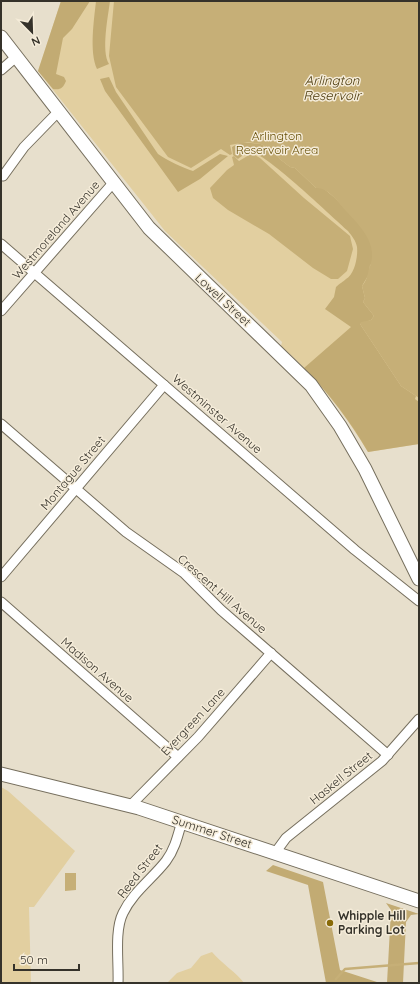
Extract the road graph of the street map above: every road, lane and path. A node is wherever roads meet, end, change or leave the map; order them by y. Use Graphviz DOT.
graph roads {
  1 [pos="1,37"];
  2 [pos="16,57"];
  3 [pos="1,70"];
  4 [pos="58,112"];
  5 [pos="3,176"];
  6 [pos="113,183"];
  7 [pos="1,244"];
  8 [pos="34,274"];
  9 [pos="1,311"];
  10 [pos="164,385"];
  11 [pos="1,424"];
  12 [pos="76,488"];
  13 [pos="1,577"];
  14 [pos="419,579"];
  15 [pos="419,600"];
  16 [pos="1,602"];
  17 [pos="271,653"];
  18 [pos="419,718"];
  19 [pos="388,755"];
  20 [pos="178,757"];
  21 [pos="1,774"];
  22 [pos="130,806"];
  23 [pos="182,821"];
  24 [pos="275,853"];
  25 [pos="419,901"];
  26 [pos="118,983"];
  1 -- 2 [label="main road, Lowell Street"];
  2 -- 3 [label="street"];
  2 -- 4 [label="main road, Lowell Street"];
  4 -- 5 [label="street"];
  4 -- 6 [label="main road, Lowell Street"];
  6 -- 8 [label="street, Westmoreland Avenue"];
  6 -- 14 [label="main road, Lowell Street"];
  7 -- 8 [label="street, Westminster Avenue"];
  8 -- 9 [label="street, Westmoreland Avenue"];
  8 -- 10 [label="street, Westminster Avenue"];
  10 -- 12 [label="street, Montague Street"];
  10 -- 15 [label="street, Westminster Avenue"];
  11 -- 12 [label="street, Crescent Hill Avenue"];
  12 -- 13 [label="street, Montague Street"];
  12 -- 17 [label="street, Crescent Hill Avenue"];
  16 -- 20 [label="street, Madison Avenue"];
  17 -- 19 [label="street, Crescent Hill Avenue"];
  17 -- 20 [label="street, Evergreen Lane"];
  18 -- 19 [label="street, Haskell Street"];
  19 -- 24 [label="street, Haskell Street"];
  20 -- 22 [label="street, Evergreen Lane"];
  21 -- 22 [label="main road, Summer Street"];
  22 -- 23 [label="main road, Summer Street"];
  23 -- 24 [label="main road, Summer Street"];
  23 -- 26 [label="street, Reed Street"];
  24 -- 25 [label="main road, Summer Street"];
}
